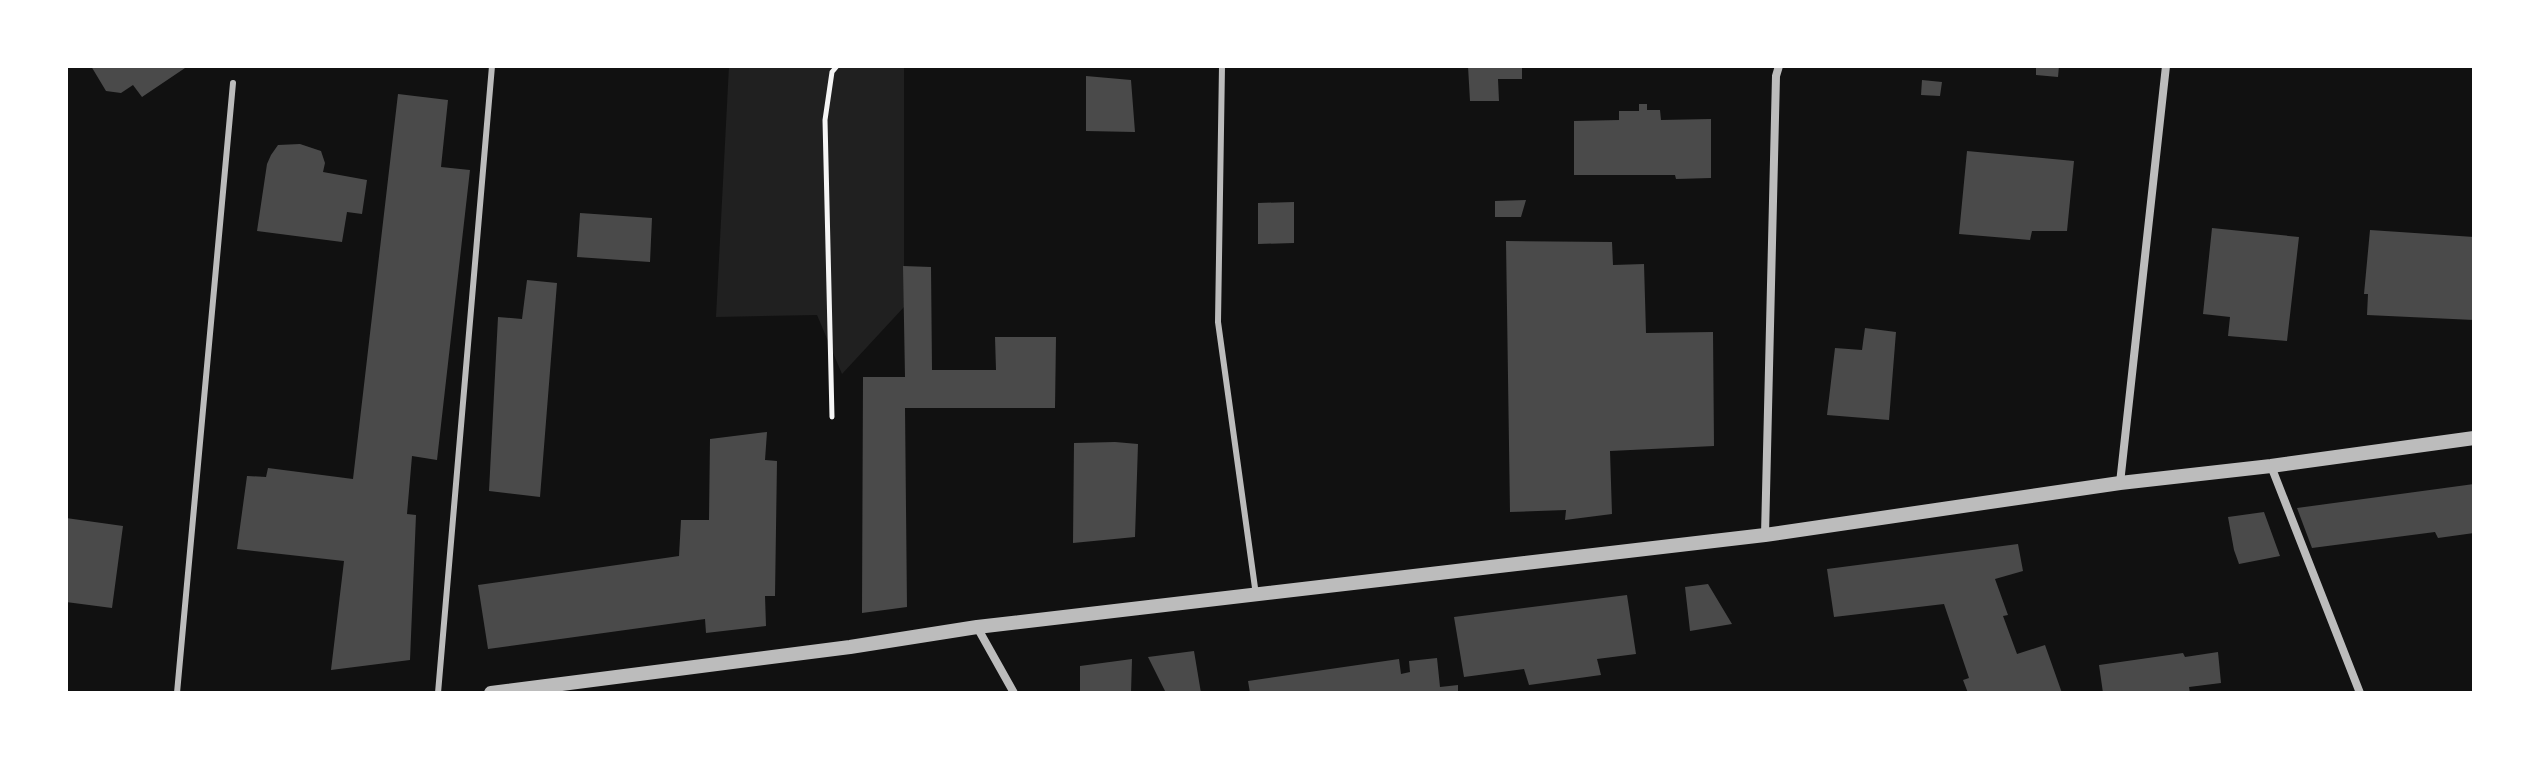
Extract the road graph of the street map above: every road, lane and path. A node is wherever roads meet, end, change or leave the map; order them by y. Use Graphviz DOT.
graph roads {
  1 [pos="492,66"];
  2 [pos="837,66"];
  3 [pos="1222,66"];
  4 [pos="1779,66"];
  5 [pos="2166,66"];
  6 [pos="233,83"];
  7 [pos="832,417"];
  8 [pos="2474,438"];
  9 [pos="2271,466"];
  10 [pos="2120,483"];
  11 [pos="1765,535"];
  12 [pos="1256,595"];
  13 [pos="977,627"];
  14 [pos="177,693"];
  15 [pos="438,693"];
  16 [pos="491,693"];
  17 [pos="1014,693"];
  18 [pos="2360,693"];
  1 -- 15 [label="lane"];
  2 -- 7 [label="path"];
  3 -- 12 [label="lane"];
  4 -- 11 [label="street"];
  5 -- 10 [label="street"];
  6 -- 14 [label="lane"];
  8 -- 9 [label="street"];
  9 -- 10 [label="street"];
  9 -- 18 [label="street"];
  10 -- 11 [label="street"];
  11 -- 12 [label="street"];
  12 -- 13 [label="street"];
  13 -- 16 [label="street"];
  13 -- 17 [label="street"];
}
